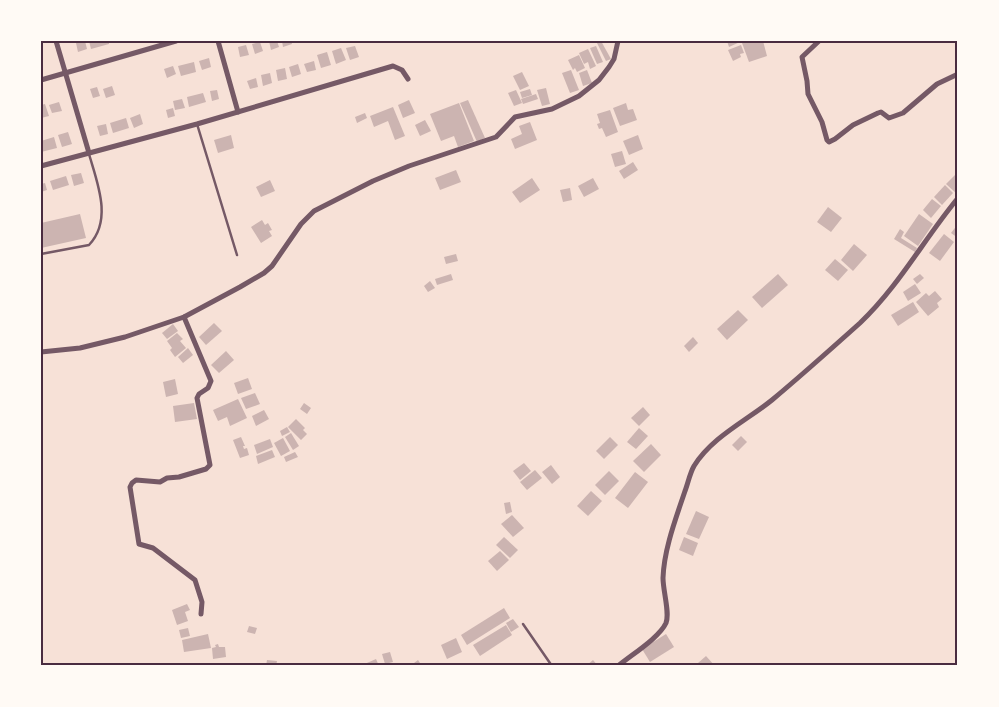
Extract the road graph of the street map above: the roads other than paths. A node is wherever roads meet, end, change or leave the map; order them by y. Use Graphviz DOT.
graph roads {
  1 [pos="56,41"];
  2 [pos="176,41"];
  3 [pos="218,41"];
  4 [pos="618,41"];
  5 [pos="819,41"];
  6 [pos="65,73"];
  7 [pos="958,74"];
  8 [pos="408,79"];
  9 [pos="41,80"];
  10 [pos="238,112"];
  11 [pos="197,124"];
  12 [pos="89,153"];
  13 [pos="41,166"];
  14 [pos="958,198"];
  15 [pos="41,254"];
  16 [pos="237,254"];
  17 [pos="184,317"];
  18 [pos="41,352"];
  19 [pos="201,614"];
  20 [pos="523,624"];
  21 [pos="552,666"];
  22 [pos="618,666"];
  1 -- 6 [label="street"];
  2 -- 6 [label="street"];
  3 -- 10 [label="street"];
  4 -- 17 [label="street"];
  5 -- 7 [label="street"];
  6 -- 9 [label="street"];
  6 -- 12 [label="street"];
  8 -- 10 [label="street"];
  10 -- 11 [label="street"];
  11 -- 12 [label="street"];
  11 -- 16 [label="lane"];
  12 -- 13 [label="street"];
  12 -- 15 [label="lane"];
  14 -- 22 [label="street"];
  17 -- 18 [label="street"];
  17 -- 19 [label="street"];
  20 -- 21 [label="lane"];
}
